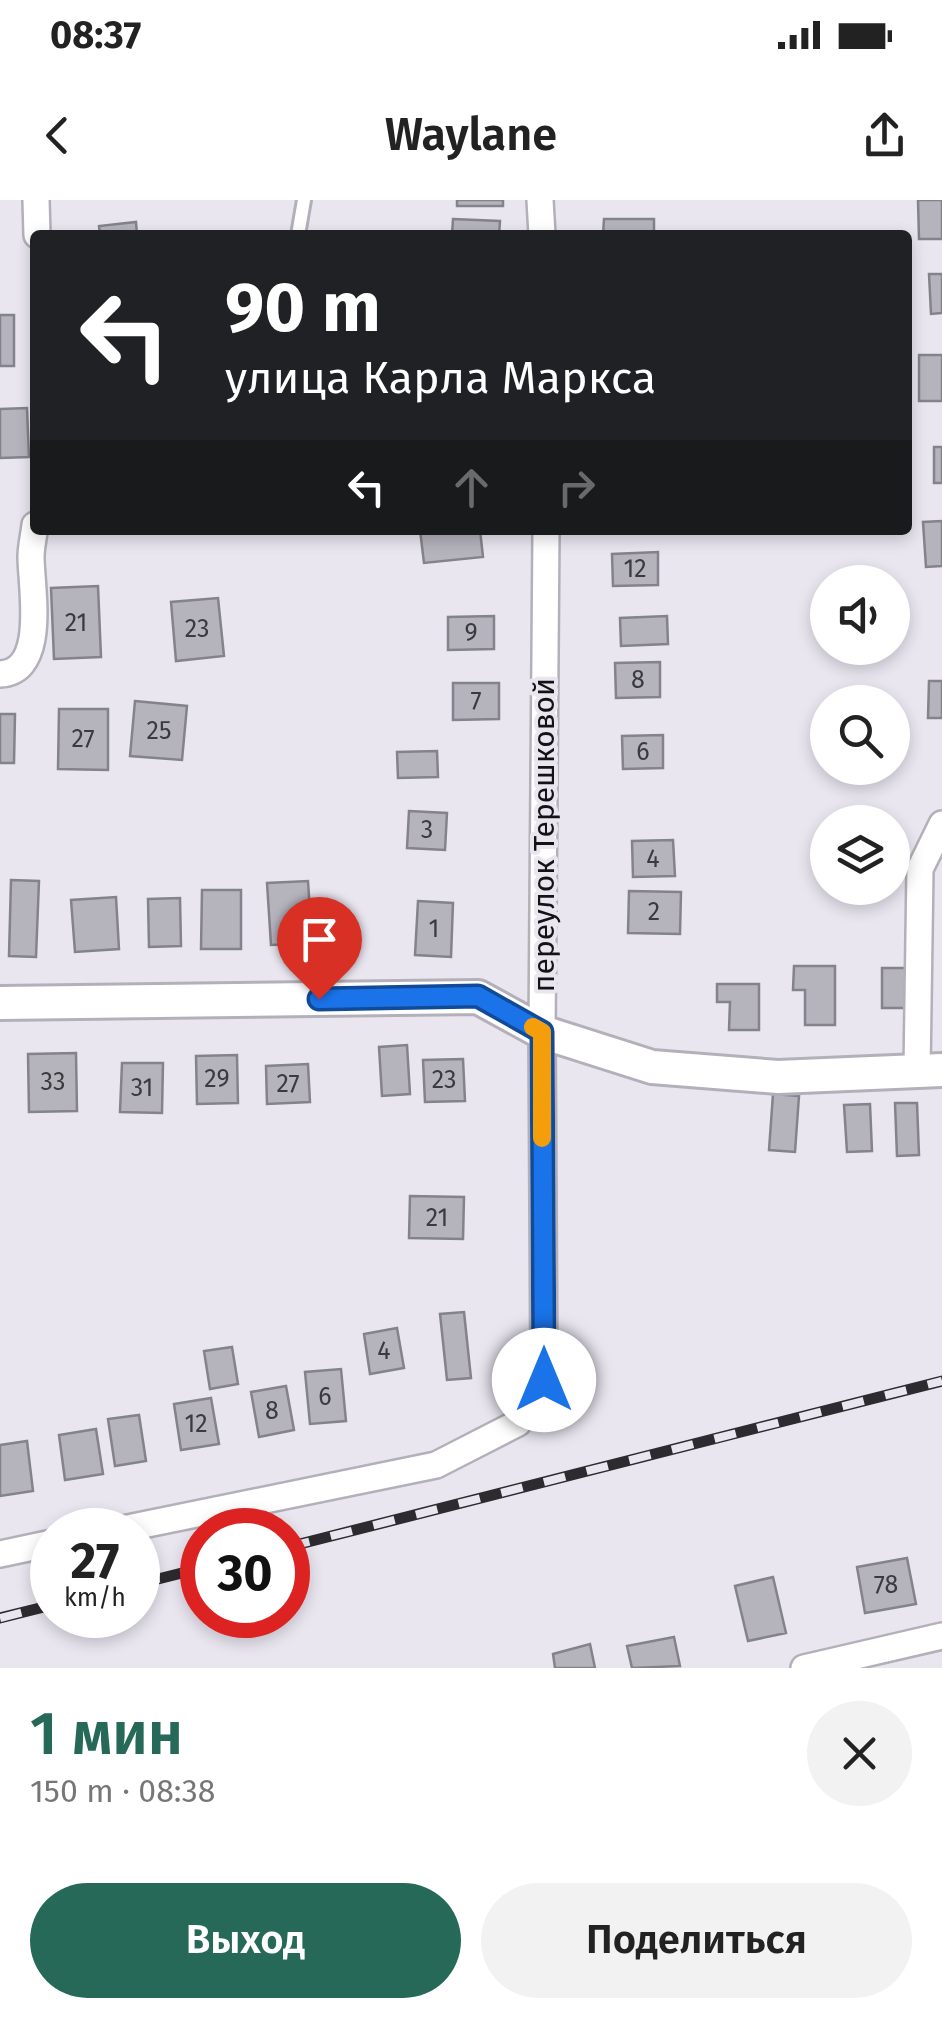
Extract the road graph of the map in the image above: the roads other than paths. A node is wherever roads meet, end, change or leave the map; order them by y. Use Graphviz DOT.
graph roads {
  1 [pos="36,200"];
  2 [pos="304,200"];
  3 [pos="540,200"];
  4 [pos="38,230"];
  5 [pos="299,230"];
  6 [pos="542,230"];
  7 [pos="34,535"];
  8 [pos="546,535"];
  9 [pos="0,674"];
  10 [pos="942,824"];
  11 [pos="0,1003"];
  12 [pos="542,1032"];
  13 [pos="930,1071"];
  14 [pos="160,1521"];
  15 [pos="30,1548"];
  16 [pos="0,1554"];
  17 [pos="942,1636"];
  18 [pos="804,1668"];
  1 -- 4 [label="street"];
  2 -- 5 [label="lane"];
  3 -- 6 [label="street"];
  7 -- 9 [label="street"];
  8 -- 12 [label="street, переулок Терешковой"];
  10 -- 13 [label="street"];
  11 -- 12 [label="street"];
  12 -- 13 [label="street"];
  12 -- 14 [label="street, переулок Терешковой"];
  15 -- 16 [label="street"];
  17 -- 18 [label="street"];
}
